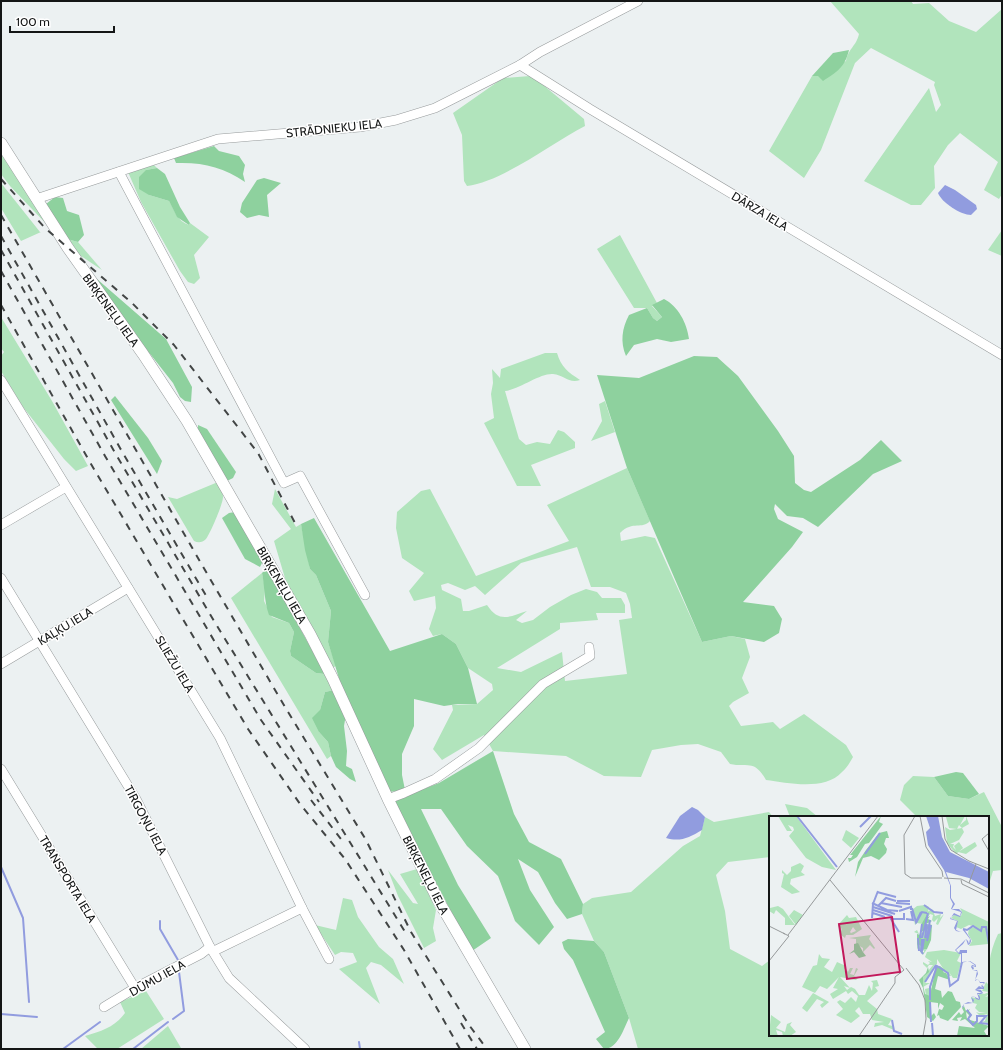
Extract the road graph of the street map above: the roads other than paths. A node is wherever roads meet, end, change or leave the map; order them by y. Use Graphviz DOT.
graph roads {
  1 [pos="638,1"];
  2 [pos="520,65"];
  3 [pos="1,143"];
  4 [pos="119,172"];
  5 [pos="36,199"];
  6 [pos="1002,355"];
  7 [pos="1,382"];
  8 [pos="66,487"];
  9 [pos="1,525"];
  10 [pos="1,578"];
  11 [pos="128,588"];
  12 [pos="365,595"];
  13 [pos="40,641"];
  14 [pos="589,646"];
  15 [pos="1,664"];
  16 [pos="1,769"];
  17 [pos="388,799"];
  18 [pos="302,908"];
  19 [pos="212,949"];
  20 [pos="329,959"];
  21 [pos="135,988"];
  22 [pos="104,1008"];
  23 [pos="305,1049"];
  24 [pos="525,1049"];
  1 -- 2 [label="street, STRĀDNIEKU IELA"];
  2 -- 4 [label="street, STRĀDNIEKU IELA"];
  2 -- 6 [label="street, DĀRZA IELA"];
  3 -- 5 [label="main road, BIRĶENEĻU IELA"];
  4 -- 5 [label="street, STRĀDNIEKU IELA"];
  4 -- 12 [label="street"];
  5 -- 17 [label="main road, BIRĶENEĻU IELA"];
  7 -- 8 [label="street, SLIEŽU IELA"];
  8 -- 9 [label="street"];
  8 -- 11 [label="street, SLIEŽU IELA"];
  10 -- 13 [label="street, TIRGOŅU IELA"];
  11 -- 13 [label="street, KAĻĶU IELA"];
  11 -- 18 [label="street, SLIEŽU IELA"];
  13 -- 15 [label="street, KAĻĶU IELA"];
  13 -- 19 [label="street, TIRGOŅU IELA"];
  14 -- 17 [label="street"];
  16 -- 21 [label="street, TRANSPORTA IELA"];
  17 -- 24 [label="main road, BIRĶENEĻU IELA"];
  18 -- 19 [label="street, DŪMU IELA"];
  18 -- 20 [label="street, SLIEŽU IELA"];
  19 -- 21 [label="street, DŪMU IELA"];
  19 -- 23 [label="street, TIRGOŅU IELA"];
  21 -- 22 [label="street, DŪMU IELA"];
}
